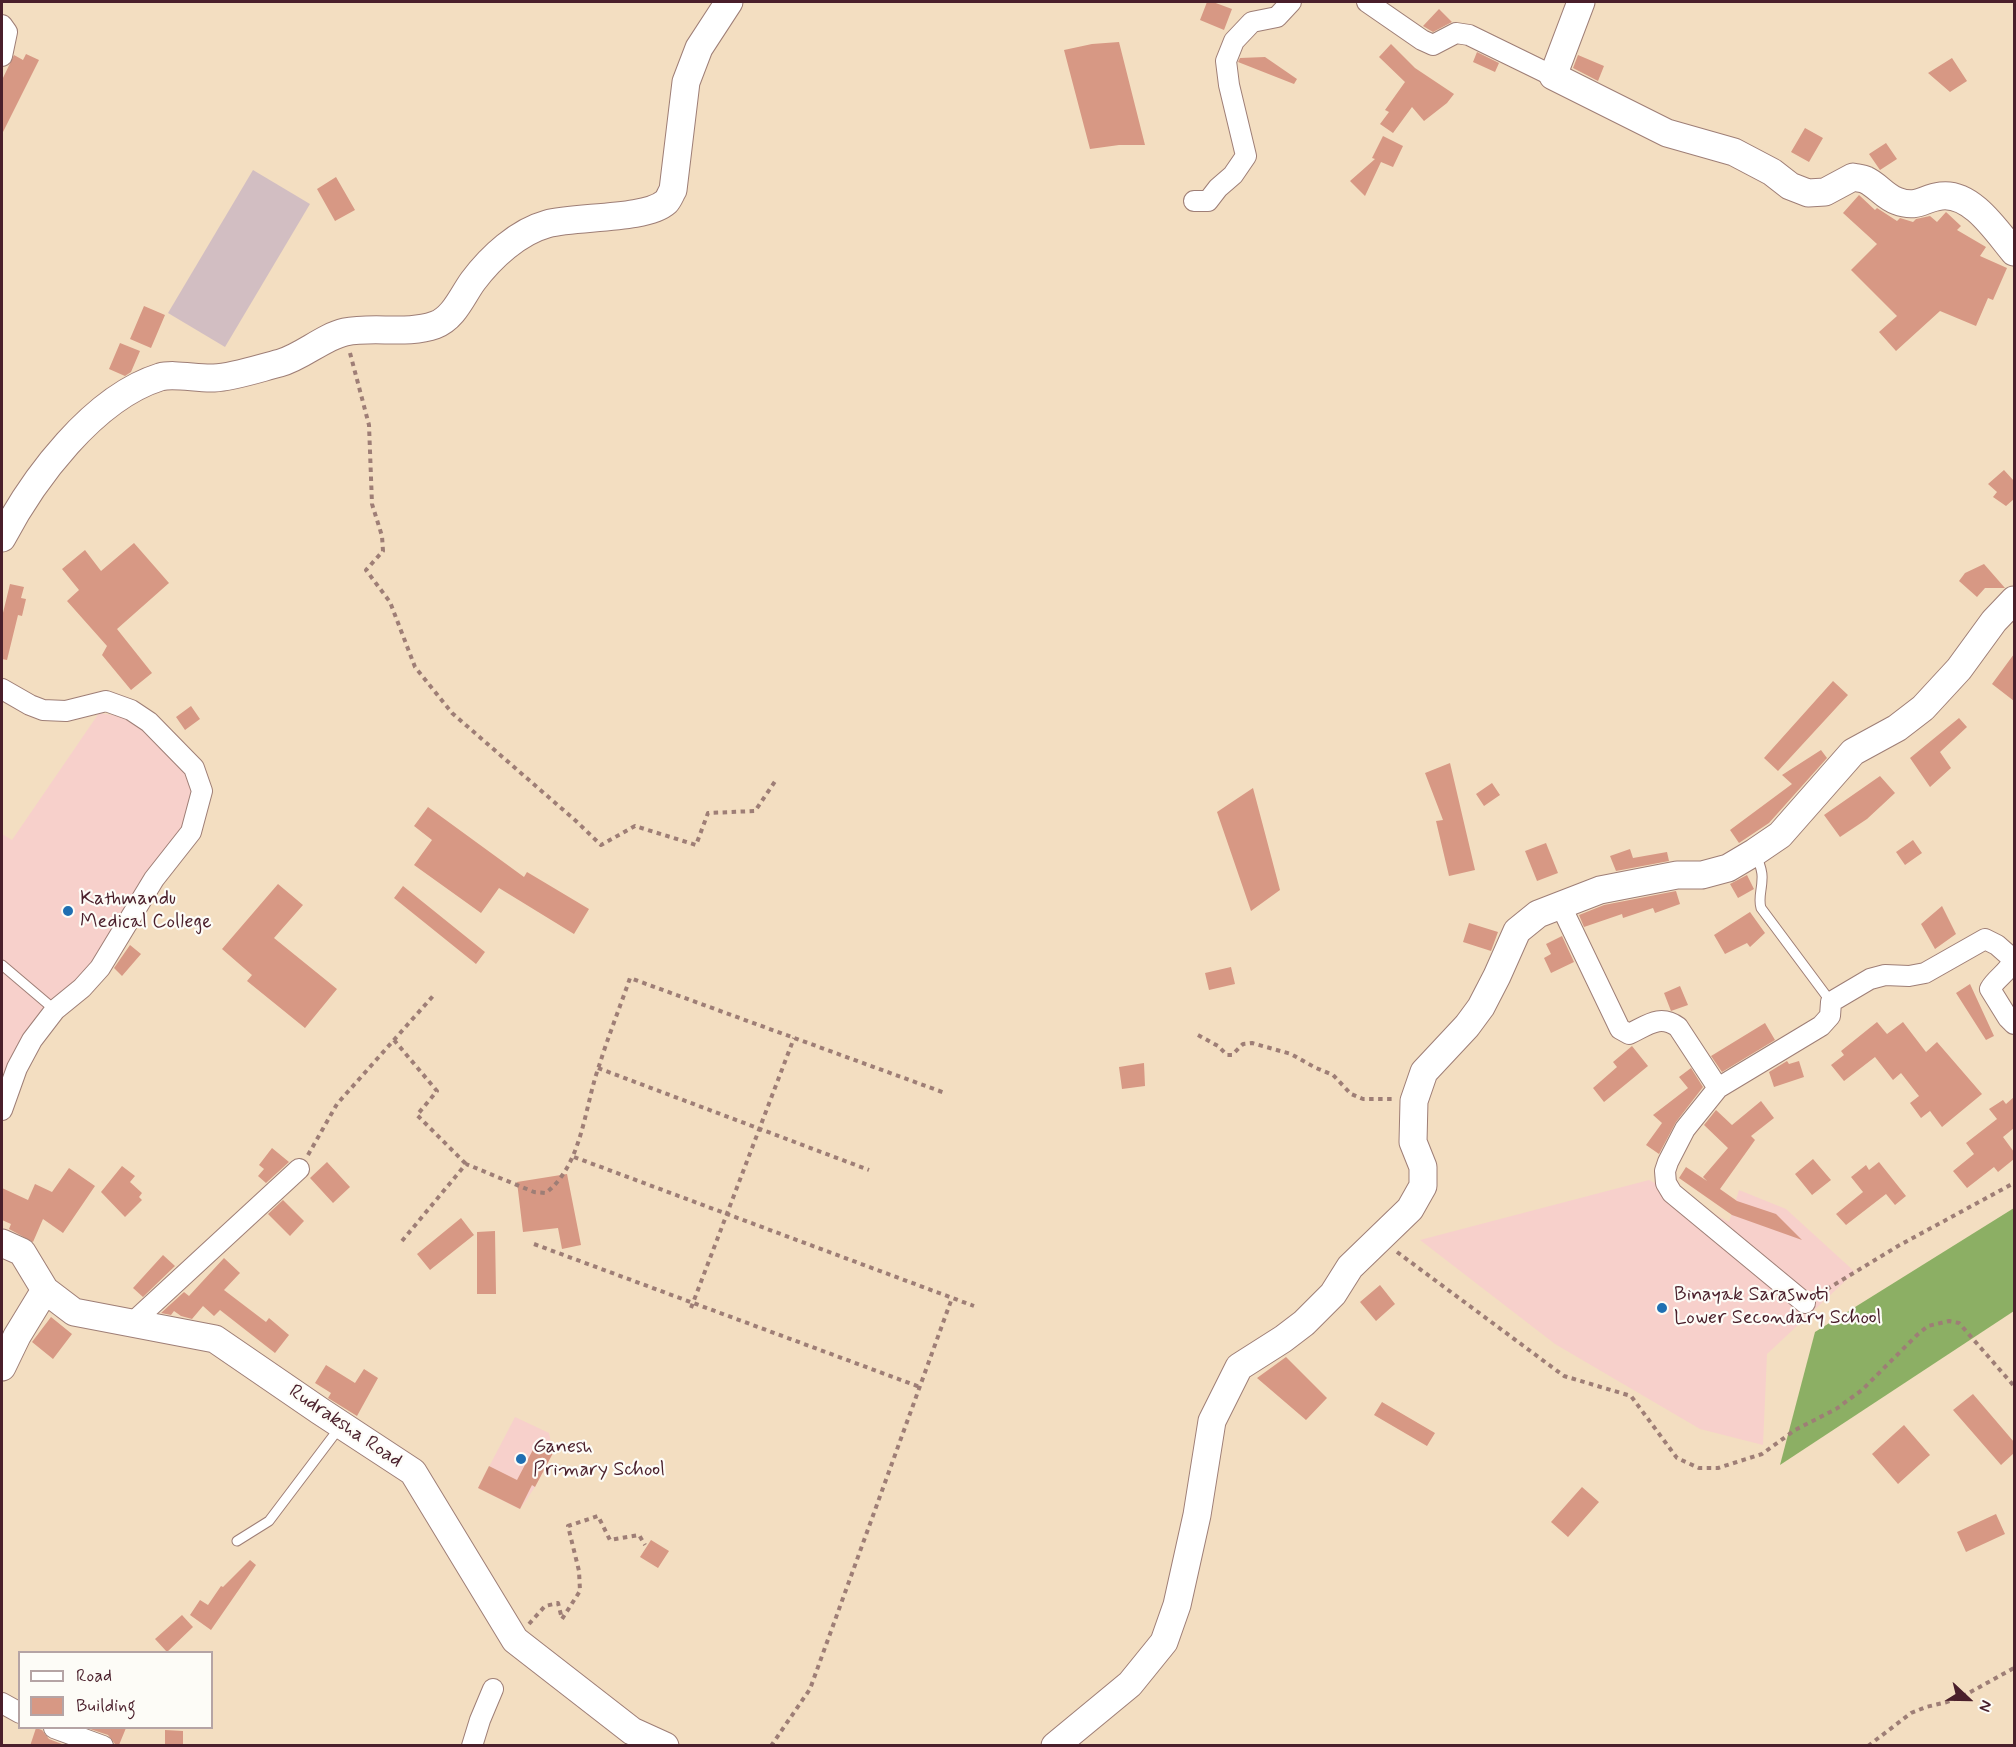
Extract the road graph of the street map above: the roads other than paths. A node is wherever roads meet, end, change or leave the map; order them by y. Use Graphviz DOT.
graph roads {
  1 [pos="729,2"];
  2 [pos="1291,2"];
  3 [pos="1367,2"];
  4 [pos="1581,2"];
  5 [pos="2,25"];
  6 [pos="2,56"];
  7 [pos="1553,76"];
  8 [pos="1194,201"];
  9 [pos="2014,252"];
  10 [pos="2,538"];
  11 [pos="2014,600"];
  12 [pos="2,689"];
  13 [pos="1755,852"];
  14 [pos="1560,904"];
  15 [pos="2014,960"];
  16 [pos="2,965"];
  17 [pos="1830,1002"];
  18 [pos="55,1010"];
  19 [pos="2014,1024"];
  20 [pos="1718,1088"];
  21 [pos="2,1110"];
  22 [pos="299,1169"];
  23 [pos="2,1243"];
  24 [pos="45,1290"];
  25 [pos="1805,1303"];
  26 [pos="132,1323"];
  27 [pos="2,1367"];
  28 [pos="341,1425"];
  29 [pos="237,1542"];
  30 [pos="493,1689"];
  31 [pos="2,1703"];
  32 [pos="18,1712"];
  33 [pos="57,1729"];
  34 [pos="103,1746"];
  35 [pos="472,1746"];
  36 [pos="665,1746"];
  37 [pos="1055,1746"];
  1 -- 10 [label="street"];
  2 -- 8 [label="street"];
  3 -- 7 [label="street"];
  4 -- 7 [label="street"];
  5 -- 6 [label="street"];
  7 -- 9 [label="street"];
  11 -- 13 [label="street"];
  12 -- 18 [label="street"];
  13 -- 14 [label="street"];
  13 -- 17 [label="lane"];
  14 -- 20 [label="street"];
  14 -- 37 [label="street"];
  15 -- 17 [label="street"];
  15 -- 19 [label="street"];
  16 -- 18 [label="lane"];
  17 -- 20 [label="street"];
  18 -- 21 [label="street"];
  20 -- 25 [label="street"];
  22 -- 26 [label="street"];
  23 -- 24 [label="street"];
  24 -- 26 [label="street, Rudraksha Road"];
  24 -- 27 [label="street"];
  26 -- 28 [label="street, Rudraksha Road"];
  28 -- 29 [label="lane"];
  28 -- 36 [label="street, Rudraksha Road"];
  30 -- 35 [label="street"];
  31 -- 32 [label="street"];
  33 -- 34 [label="street"];
}
